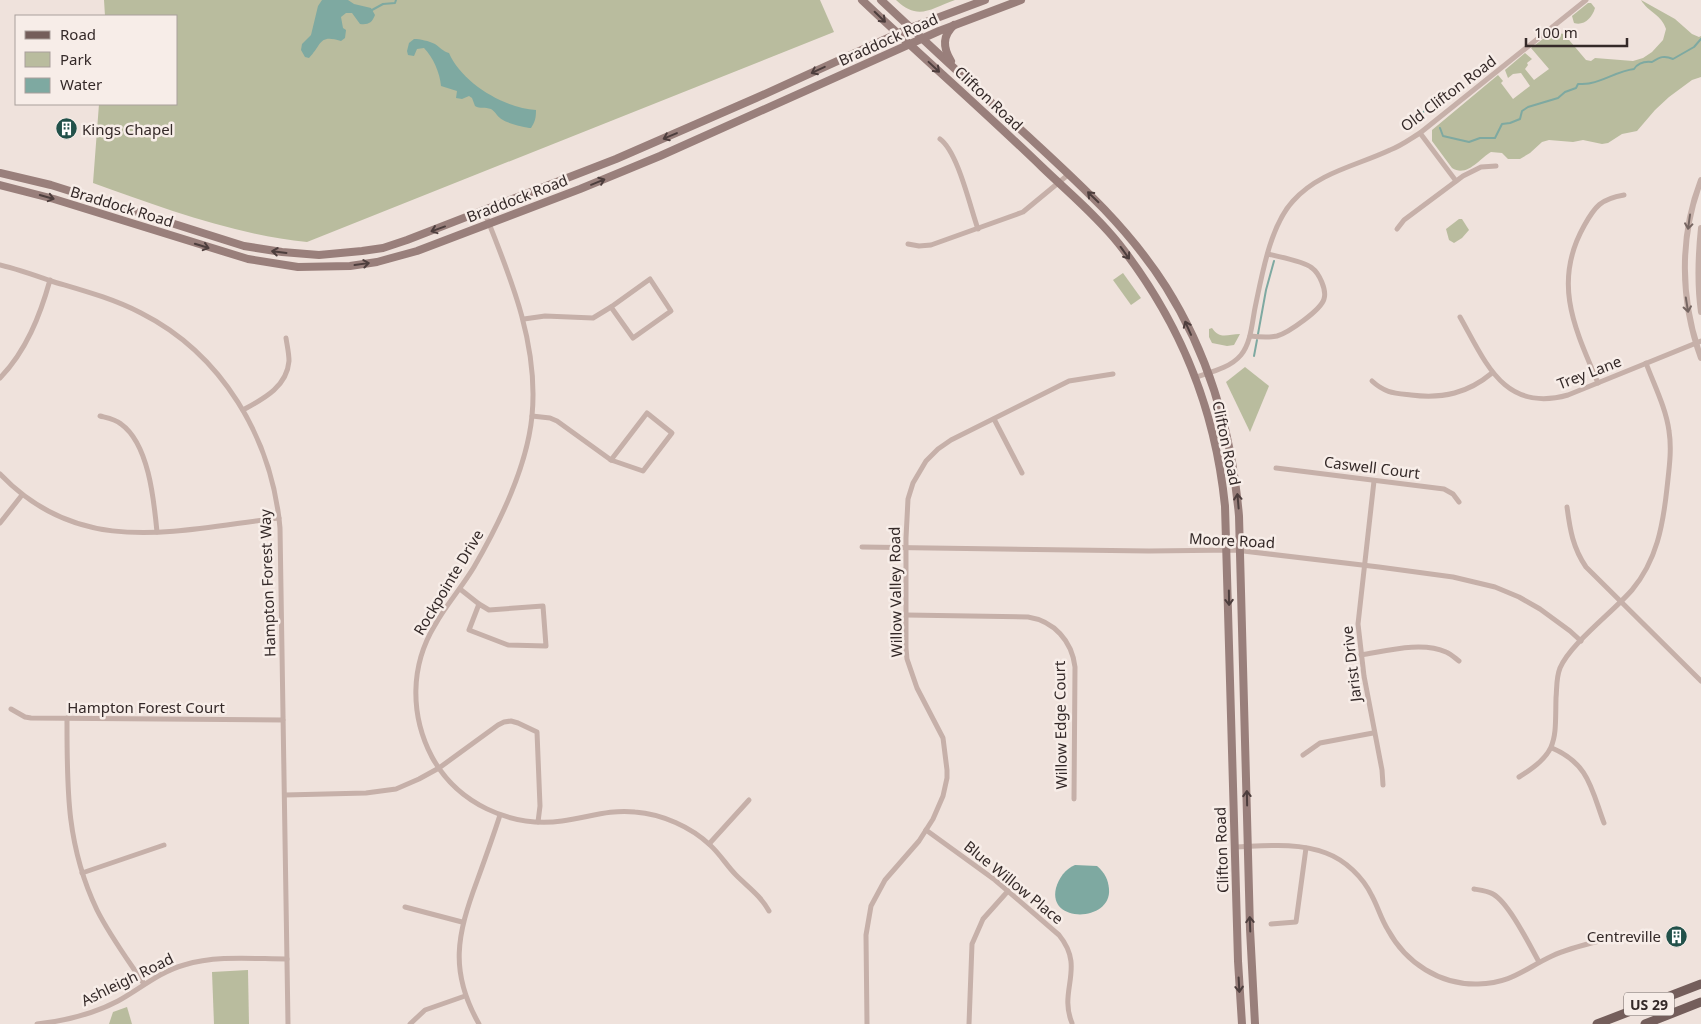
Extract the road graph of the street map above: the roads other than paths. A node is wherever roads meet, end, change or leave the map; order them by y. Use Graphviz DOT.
graph roads {
  1 [pos="862,0"];
  2 [pos="882,0"];
  3 [pos="985,0"];
  4 [pos="1021,0"];
  5 [pos="1586,0"];
  6 [pos="955,24"];
  7 [pos="910,28"];
  8 [pos="898,34"];
  9 [pos="922,38"];
  10 [pos="909,44"];
  11 [pos="958,71"];
  12 [pos="1420,133"];
  13 [pos="940,139"];
  14 [pos="1496,166"];
  15 [pos="0,173"];
  16 [pos="1069,174"];
  17 [pos="1701,180"];
  18 [pos="1456,181"];
  19 [pos="1059,183"];
  20 [pos="0,185"];
  21 [pos="1624,195"];
  22 [pos="484,211"];
  23 [pos="489,224"];
  24 [pos="1701,228"];
  25 [pos="978,229"];
  26 [pos="1397,229"];
  27 [pos="908,244"];
  28 [pos="1268,254"];
  29 [pos="0,265"];
  30 [pos="50,280"];
  31 [pos="611,307"];
  32 [pos="1701,312"];
  33 [pos="1460,317"];
  34 [pos="524,320"];
  35 [pos="1250,336"];
  36 [pos="286,338"];
  37 [pos="1698,342"];
  38 [pos="1701,358"];
  39 [pos="1646,363"];
  40 [pos="1209,372"];
  41 [pos="1492,373"];
  42 [pos="1113,374"];
  43 [pos="1196,377"];
  44 [pos="0,378"];
  45 [pos="1372,381"];
  46 [pos="1598,383"];
  47 [pos="243,410"];
  48 [pos="100,416"];
  49 [pos="532,416"];
  50 [pos="994,419"];
  51 [pos="611,460"];
  52 [pos="1276,468"];
  53 [pos="1022,473"];
  54 [pos="0,474"];
  55 [pos="1374,480"];
  56 [pos="22,495"];
  57 [pos="1459,502"];
  58 [pos="1567,508"];
  59 [pos="279,518"];
  60 [pos="0,523"];
  61 [pos="157,532"];
  62 [pos="862,547"];
  63 [pos="906,547"];
  64 [pos="1227,550"];
  65 [pos="1240,550"];
  66 [pos="1364,566"];
  67 [pos="460,589"];
  68 [pos="1620,602"];
  69 [pos="480,604"];
  70 [pos="906,615"];
  71 [pos="1581,642"];
  72 [pos="1361,655"];
  73 [pos="1459,661"];
  74 [pos="1701,681"];
  75 [pos="11,709"];
  76 [pos="67,718"];
  77 [pos="283,720"];
  78 [pos="1373,733"];
  79 [pos="1552,748"];
  80 [pos="1303,755"];
  81 [pos="439,768"];
  82 [pos="1519,777"];
  83 [pos="1383,785"];
  84 [pos="285,795"];
  85 [pos="1074,799"];
  86 [pos="749,800"];
  87 [pos="500,816"];
  88 [pos="538,822"];
  89 [pos="1604,823"];
  90 [pos="926,830"];
  91 [pos="709,844"];
  92 [pos="164,845"];
  93 [pos="1235,847"];
  94 [pos="1248,847"];
  95 [pos="1306,848"];
  96 [pos="82,873"];
  97 [pos="1474,889"];
  98 [pos="1008,891"];
  99 [pos="406,907"];
  100 [pos="769,911"];
  101 [pos="462,922"];
  102 [pos="1271,924"];
  103 [pos="1599,941"];
  104 [pos="287,959"];
  105 [pos="1539,962"];
  106 [pos="144,984"];
  107 [pos="1701,984"];
  108 [pos="466,996"];
  109 [pos="1701,1002"];
  110 [pos="1072,1023"];
  111 [pos="37,1024"];
  112 [pos="288,1024"];
  113 [pos="410,1024"];
  114 [pos="479,1024"];
  115 [pos="867,1024"];
  116 [pos="969,1024"];
  117 [pos="1242,1024"];
  118 [pos="1255,1024"];
  119 [pos="1597,1024"];
  120 [pos="1645,1024"];
  1 -- 8 [label="main road, Clifton Road, one-way"];
  2 -- 7 [label="main road, Clifton Road"];
  3 -- 7 [label="main road, Braddock Road"];
  4 -- 6 [label="main road, Braddock Road"];
  5 -- 12 [label="street, Old Clifton Road"];
  6 -- 9 [label="main road, Braddock Road"];
  6 -- 11 [label="main road"];
  7 -- 8 [label="main road, Braddock Road"];
  7 -- 9 [label="main road, Clifton Road"];
  8 -- 10 [label="main road, Clifton Road"];
  8 -- 22 [label="main road, Braddock Road, one-way"];
  9 -- 10 [label="main road, Braddock Road"];
  9 -- 11 [label="main road, Clifton Road"];
  10 -- 19 [label="main road, Clifton Road, one-way"];
  23 -- 10 [label="main road, Braddock Road, one-way"];
  11 -- 16 [label="main road, Clifton Road"];
  12 -- 18 [label="street"];
  12 -- 28 [label="street, Old Clifton Road"];
  13 -- 25 [label="street"];
  14 -- 18 [label="street"];
  22 -- 15 [label="main road, Braddock Road, one-way"];
  16 -- 19 [label="street"];
  40 -- 16 [label="main road, Clifton Road, one-way"];
  17 -- 37 [label="street, one-way"];
  18 -- 26 [label="street"];
  19 -- 25 [label="street"];
  19 -- 43 [label="main road, Clifton Road, one-way"];
  20 -- 23 [label="main road, Braddock Road, one-way"];
  21 -- 46 [label="street"];
  22 -- 23 [label="street, Rockpointe Drive"];
  23 -- 34 [label="street, Rockpointe Drive"];
  24 -- 32 [label="street"];
  25 -- 27 [label="street"];
  28 -- 35 [label="street, Old Clifton Road"];
  28 -- 35 [label="street"];
  29 -- 30 [label="street, Hampton Forest Way"];
  30 -- 44 [label="street"];
  30 -- 47 [label="street, Hampton Forest Way"];
  31 -- 31 [label="street"];
  31 -- 34 [label="street"];
  33 -- 41 [label="street, Trey Lane"];
  34 -- 49 [label="street, Rockpointe Drive"];
  35 -- 40 [label="street, Old Clifton Road"];
  36 -- 47 [label="street"];
  37 -- 38 [label="street"];
  37 -- 39 [label="street, Trey Lane"];
  39 -- 46 [label="street, Trey Lane"];
  39 -- 68 [label="street"];
  40 -- 43 [label="street, Old Clifton Road"];
  65 -- 40 [label="main road, Clifton Road, one-way"];
  41 -- 45 [label="street"];
  41 -- 46 [label="street, Trey Lane"];
  42 -- 50 [label="street, Willow Valley Road"];
  43 -- 64 [label="main road, Clifton Road"];
  47 -- 59 [label="street, Hampton Forest Way"];
  48 -- 61 [label="street"];
  49 -- 51 [label="street"];
  49 -- 67 [label="street, Rockpointe Drive"];
  50 -- 53 [label="street"];
  50 -- 63 [label="street, Willow Valley Road"];
  51 -- 51 [label="street"];
  52 -- 55 [label="street, Caswell Court"];
  54 -- 56 [label="street"];
  55 -- 57 [label="street, Caswell Court"];
  55 -- 66 [label="street, Jarist Drive"];
  56 -- 60 [label="street"];
  56 -- 61 [label="street"];
  58 -- 68 [label="street"];
  59 -- 61 [label="street"];
  59 -- 77 [label="street, Hampton Forest Way"];
  62 -- 63 [label="street, Moore Road"];
  63 -- 64 [label="street, Moore Road"];
  63 -- 70 [label="street, Willow Valley Road"];
  64 -- 65 [label="street, Moore Road"];
  64 -- 93 [label="main road, Clifton Road, one-way"];
  65 -- 66 [label="street, Moore Road"];
  94 -- 65 [label="main road, Clifton Road, one-way"];
  66 -- 71 [label="street, Moore Road"];
  66 -- 72 [label="street, Jarist Drive"];
  67 -- 69 [label="street"];
  67 -- 81 [label="street, Rockpointe Drive"];
  68 -- 71 [label="street"];
  68 -- 74 [label="street"];
  69 -- 69 [label="street"];
  70 -- 85 [label="street, Willow Edge Court"];
  70 -- 90 [label="street, Willow Valley Road"];
  71 -- 79 [label="street"];
  72 -- 73 [label="street"];
  72 -- 78 [label="street, Jarist Drive"];
  75 -- 76 [label="street, Hampton Forest Court"];
  76 -- 77 [label="street, Hampton Forest Court"];
  76 -- 96 [label="street"];
  77 -- 84 [label="street, Hampton Forest Way"];
  78 -- 80 [label="street"];
  78 -- 83 [label="street, Jarist Drive"];
  79 -- 82 [label="street"];
  79 -- 89 [label="street"];
  81 -- 84 [label="street"];
  81 -- 87 [label="street, Rockpointe Drive"];
  81 -- 88 [label="street"];
  84 -- 104 [label="street, Hampton Forest Way"];
  86 -- 91 [label="street"];
  87 -- 88 [label="street, Rockpointe Drive"];
  87 -- 101 [label="street"];
  88 -- 91 [label="street, Rockpointe Drive"];
  90 -- 98 [label="street, Blue Willow Place"];
  90 -- 115 [label="street, Willow Valley Road"];
  91 -- 100 [label="street, Rockpointe Drive"];
  92 -- 96 [label="street"];
  93 -- 94 [label="street"];
  93 -- 117 [label="main road, Clifton Road, one-way"];
  94 -- 95 [label="street"];
  118 -- 94 [label="main road, Clifton Road, one-way"];
  95 -- 102 [label="street"];
  95 -- 105 [label="street"];
  96 -- 106 [label="street"];
  97 -- 105 [label="street"];
  98 -- 110 [label="street, Blue Willow Place"];
  98 -- 116 [label="street"];
  99 -- 101 [label="street"];
  101 -- 108 [label="street"];
  103 -- 105 [label="street"];
  104 -- 106 [label="street, Ashleigh Road"];
  104 -- 112 [label="street, Hampton Forest Way"];
  106 -- 111 [label="street, Ashleigh Road"];
  107 -- 119 [label="main road, US 29"];
  108 -- 113 [label="street"];
  108 -- 114 [label="street"];
  109 -- 120 [label="main road, US 29"];
}
